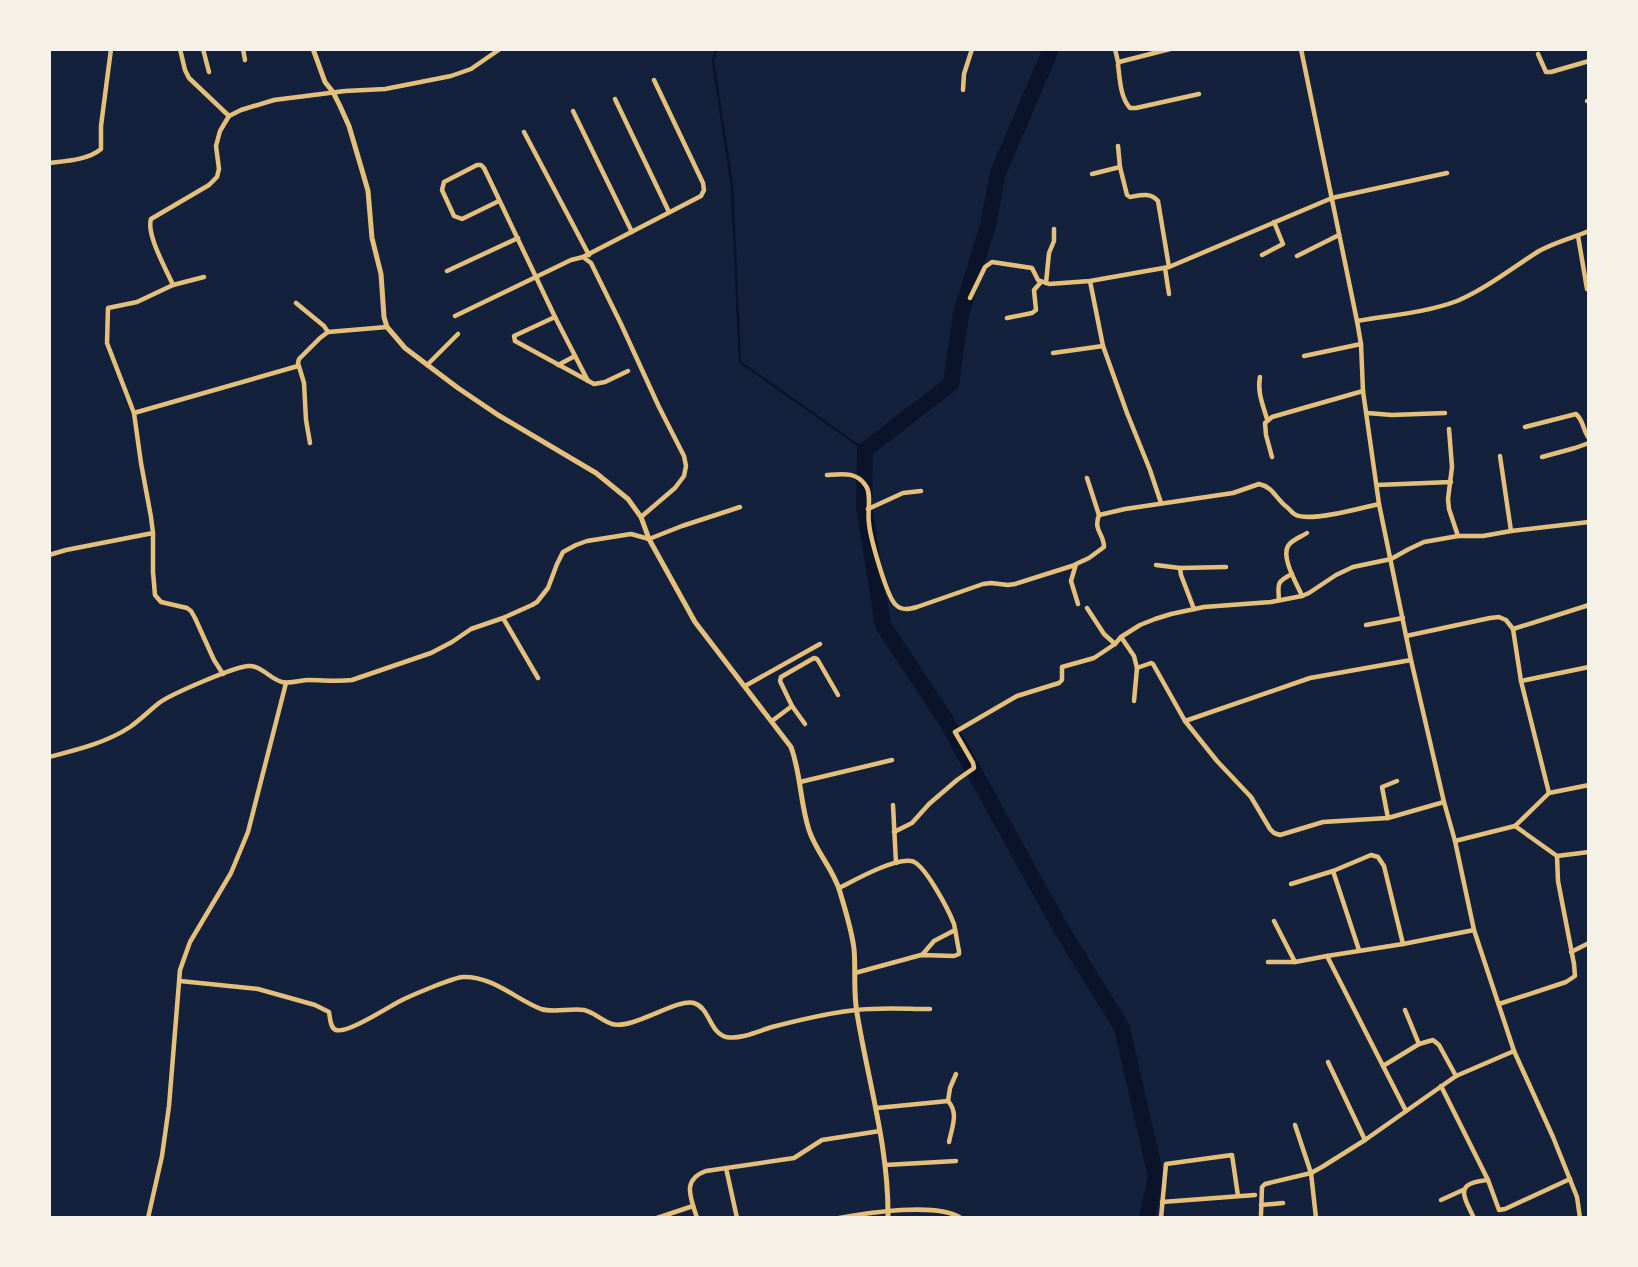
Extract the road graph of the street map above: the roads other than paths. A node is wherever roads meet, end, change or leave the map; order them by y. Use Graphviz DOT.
graph roads {
  1 [pos="111,49"];
  2 [pos="180,49"];
  3 [pos="203,49"];
  4 [pos="243,49"];
  5 [pos="313,49"];
  6 [pos="500,49"];
  7 [pos="972,49"];
  8 [pos="1115,49"];
  9 [pos="1170,49"];
  10 [pos="1301,49"];
  11 [pos="1538,54"];
  12 [pos="245,60"];
  13 [pos="1589,61"];
  14 [pos="1119,62"];
  15 [pos="209,72"];
  16 [pos="654,80"];
  17 [pos="963,90"];
  18 [pos="333,92"];
  19 [pos="1199,94"];
  20 [pos="615,99"];
  21 [pos="573,111"];
  22 [pos="229,116"];
  23 [pos="524,132"];
  24 [pos="1118,146"];
  25 [pos="49,163"];
  26 [pos="1120,167"];
  27 [pos="1447,173"];
  28 [pos="1092,174"];
  29 [pos="1332,198"];
  30 [pos="499,201"];
  31 [pos="669,212"];
  32 [pos="1274,222"];
  33 [pos="1054,229"];
  34 [pos="1589,231"];
  35 [pos="632,232"];
  36 [pos="1339,235"];
  37 [pos="1578,236"];
  38 [pos="518,238"];
  39 [pos="1262,255"];
  40 [pos="586,256"];
  41 [pos="1297,256"];
  42 [pos="1167,267"];
  43 [pos="447,271"];
  44 [pos="204,276"];
  45 [pos="536,276"];
  46 [pos="1043,282"];
  47 [pos="1090,282"];
  48 [pos="173,285"];
  49 [pos="1587,289"];
  50 [pos="1169,294"];
  51 [pos="970,298"];
  52 [pos="296,303"];
  53 [pos="455,316"];
  54 [pos="555,317"];
  55 [pos="1007,318"];
  56 [pos="1357,321"];
  57 [pos="387,327"];
  58 [pos="328,332"];
  59 [pos="458,334"];
  60 [pos="1361,344"];
  61 [pos="1103,346"];
  62 [pos="1053,354"];
  63 [pos="575,356"];
  64 [pos="1304,356"];
  65 [pos="427,365"];
  66 [pos="558,365"];
  67 [pos="298,366"];
  68 [pos="628,371"];
  69 [pos="1260,377"];
  70 [pos="588,381"];
  71 [pos="1363,391"];
  72 [pos="1445,412"];
  73 [pos="134,413"];
  74 [pos="1367,413"];
  75 [pos="1268,419"];
  76 [pos="1525,426"];
  77 [pos="1449,429"];
  78 [pos="1589,441"];
  79 [pos="310,443"];
  80 [pos="1500,456"];
  81 [pos="1272,457"];
  82 [pos="1542,457"];
  83 [pos="827,475"];
  84 [pos="1087,478"];
  85 [pos="1451,482"];
  86 [pos="1377,485"];
  87 [pos="921,491"];
  88 [pos="1161,503"];
  89 [pos="1379,504"];
  90 [pos="740,507"];
  91 [pos="868,509"];
  92 [pos="1099,515"];
  93 [pos="642,517"];
  94 [pos="1589,523"];
  95 [pos="1511,531"];
  96 [pos="153,533"];
  97 [pos="1307,533"];
  98 [pos="1458,536"];
  99 [pos="649,539"];
  100 [pos="49,555"];
  101 [pos="1391,559"];
  102 [pos="1076,564"];
  103 [pos="1156,565"];
  104 [pos="1226,567"];
  105 [pos="1180,568"];
  106 [pos="1292,574"];
  107 [pos="1302,596"];
  108 [pos="1279,600"];
  109 [pos="1078,604"];
  110 [pos="1589,605"];
  111 [pos="1087,608"];
  112 [pos="1194,608"];
  113 [pos="503,618"];
  114 [pos="1403,618"];
  115 [pos="1366,625"];
  116 [pos="1513,629"];
  117 [pos="1406,636"];
  118 [pos="1121,638"];
  119 [pos="820,645"];
  120 [pos="1115,645"];
  121 [pos="1411,660"];
  122 [pos="1589,667"];
  123 [pos="1137,668"];
  124 [pos="223,674"];
  125 [pos="538,678"];
  126 [pos="1521,681"];
  127 [pos="286,683"];
  128 [pos="745,686"];
  129 [pos="838,695"];
  130 [pos="1134,701"];
  131 [pos="792,706"];
  132 [pos="772,721"];
  133 [pos="1185,721"];
  134 [pos="805,723"];
  135 [pos="49,757"];
  136 [pos="892,760"];
  137 [pos="1396,781"];
  138 [pos="800,782"];
  139 [pos="1589,785"];
  140 [pos="1549,793"];
  141 [pos="1444,802"];
  142 [pos="894,805"];
  143 [pos="1388,818"];
  144 [pos="1515,826"];
  145 [pos="894,832"];
  146 [pos="1455,841"];
  147 [pos="1589,852"];
  148 [pos="1557,856"];
  149 [pos="895,863"];
  150 [pos="1333,871"];
  151 [pos="1291,884"];
  152 [pos="839,888"];
  153 [pos="1274,921"];
  154 [pos="955,930"];
  155 [pos="1474,930"];
  156 [pos="1589,943"];
  157 [pos="1403,944"];
  158 [pos="1359,950"];
  159 [pos="1571,952"];
  160 [pos="921,955"];
  161 [pos="1327,956"];
  162 [pos="1268,962"];
  163 [pos="1295,962"];
  164 [pos="854,973"];
  165 [pos="180,981"];
  166 [pos="1499,1004"];
  167 [pos="930,1009"];
  168 [pos="856,1010"];
  169 [pos="1405,1010"];
  170 [pos="1419,1044"];
  171 [pos="1514,1051"];
  172 [pos="1328,1062"];
  173 [pos="1383,1066"];
  174 [pos="956,1074"];
  175 [pos="1456,1076"];
  176 [pos="1441,1086"];
  177 [pos="948,1101"];
  178 [pos="877,1108"];
  179 [pos="1406,1111"];
  180 [pos="1295,1125"];
  181 [pos="880,1131"];
  182 [pos="1365,1140"];
  183 [pos="949,1142"];
  184 [pos="956,1161"];
  185 [pos="885,1165"];
  186 [pos="726,1168"];
  187 [pos="1311,1173"];
  188 [pos="1570,1179"];
  189 [pos="1488,1180"];
  190 [pos="1463,1190"];
  191 [pos="1255,1195"];
  192 [pos="1238,1196"];
  193 [pos="1441,1200"];
  194 [pos="1162,1202"];
  195 [pos="1283,1203"];
  196 [pos="1261,1205"];
  197 [pos="693,1206"];
  198 [pos="888,1211"];
  199 [pos="1261,1215"];
  200 [pos="148,1218"];
  201 [pos="657,1218"];
  202 [pos="697,1218"];
  203 [pos="737,1218"];
  204 [pos="839,1218"];
  205 [pos="888,1218"];
  206 [pos="961,1218"];
  207 [pos="1161,1218"];
  208 [pos="1316,1218"];
  209 [pos="1474,1218"];
  210 [pos="1580,1218"];
  1 -- 25 [label="street"];
  2 -- 22 [label="street"];
  3 -- 15 [label="street"];
  4 -- 12 [label="street"];
  5 -- 18 [label="street"];
  6 -- 18 [label="street"];
  7 -- 17 [label="street"];
  8 -- 14 [label="street"];
  9 -- 14 [label="street"];
  10 -- 29 [label="street"];
  11 -- 13 [label="street"];
  14 -- 19 [label="street"];
  16 -- 31 [label="street"];
  18 -- 22 [label="street"];
  18 -- 57 [label="street"];
  20 -- 31 [label="street"];
  21 -- 35 [label="street"];
  22 -- 48 [label="street"];
  23 -- 40 [label="street"];
  24 -- 26 [label="street"];
  26 -- 28 [label="street"];
  26 -- 42 [label="street"];
  27 -- 29 [label="street"];
  29 -- 32 [label="street"];
  29 -- 36 [label="street"];
  30 -- 30 [label="street"];
  30 -- 38 [label="street"];
  31 -- 35 [label="street"];
  32 -- 39 [label="street"];
  32 -- 42 [label="street"];
  33 -- 46 [label="street"];
  34 -- 37 [label="street"];
  35 -- 40 [label="street"];
  36 -- 41 [label="street"];
  36 -- 56 [label="street"];
  37 -- 49 [label="street"];
  37 -- 56 [label="street"];
  38 -- 43 [label="street"];
  38 -- 45 [label="street"];
  40 -- 45 [label="street"];
  40 -- 93 [label="street"];
  42 -- 47 [label="street"];
  42 -- 50 [label="street"];
  44 -- 48 [label="street"];
  45 -- 53 [label="street"];
  45 -- 54 [label="street"];
  46 -- 47 [label="street"];
  46 -- 51 [label="street"];
  46 -- 55 [label="street"];
  47 -- 61 [label="street"];
  48 -- 73 [label="street"];
  52 -- 58 [label="street"];
  54 -- 63 [label="street"];
  54 -- 66 [label="street"];
  56 -- 60 [label="street"];
  57 -- 58 [label="street"];
  57 -- 65 [label="street"];
  58 -- 67 [label="street"];
  59 -- 65 [label="street"];
  60 -- 64 [label="street"];
  60 -- 71 [label="street"];
  61 -- 62 [label="street"];
  61 -- 88 [label="street"];
  63 -- 66 [label="street"];
  63 -- 70 [label="street"];
  65 -- 93 [label="street"];
  66 -- 70 [label="street"];
  67 -- 73 [label="street"];
  67 -- 79 [label="street"];
  68 -- 70 [label="street"];
  69 -- 75 [label="street"];
  71 -- 74 [label="street"];
  71 -- 75 [label="street"];
  72 -- 74 [label="street"];
  73 -- 96 [label="street"];
  74 -- 86 [label="street"];
  75 -- 81 [label="street"];
  76 -- 78 [label="street"];
  77 -- 85 [label="street"];
  78 -- 82 [label="street"];
  80 -- 95 [label="street"];
  83 -- 91 [label="street"];
  84 -- 92 [label="street"];
  85 -- 86 [label="street"];
  85 -- 98 [label="street"];
  86 -- 89 [label="street"];
  87 -- 91 [label="street"];
  88 -- 89 [label="street"];
  88 -- 92 [label="street"];
  89 -- 101 [label="street"];
  90 -- 99 [label="street"];
  91 -- 102 [label="street"];
  92 -- 102 [label="street"];
  93 -- 99 [label="street"];
  94 -- 95 [label="street"];
  95 -- 98 [label="street"];
  96 -- 100 [label="street"];
  96 -- 124 [label="street"];
  97 -- 106 [label="street"];
  98 -- 101 [label="street"];
  99 -- 113 [label="street"];
  99 -- 128 [label="street"];
  101 -- 107 [label="street"];
  101 -- 114 [label="street"];
  102 -- 109 [label="street"];
  103 -- 105 [label="street"];
  104 -- 105 [label="street"];
  105 -- 112 [label="street"];
  106 -- 107 [label="street"];
  106 -- 108 [label="street"];
  107 -- 108 [label="street"];
  108 -- 112 [label="street"];
  110 -- 116 [label="street"];
  111 -- 120 [label="street"];
  112 -- 118 [label="street"];
  113 -- 125 [label="street"];
  113 -- 127 [label="street"];
  114 -- 115 [label="street"];
  114 -- 117 [label="street"];
  116 -- 117 [label="street"];
  116 -- 126 [label="street"];
  117 -- 121 [label="street"];
  118 -- 120 [label="street"];
  118 -- 123 [label="street"];
  119 -- 128 [label="street"];
  120 -- 145 [label="street"];
  121 -- 133 [label="street"];
  121 -- 141 [label="street"];
  122 -- 126 [label="street"];
  123 -- 130 [label="street"];
  123 -- 133 [label="street"];
  124 -- 127 [label="street"];
  124 -- 135 [label="street"];
  126 -- 140 [label="street"];
  127 -- 165 [label="street"];
  128 -- 132 [label="street"];
  129 -- 131 [label="street"];
  131 -- 132 [label="street"];
  131 -- 134 [label="street"];
  132 -- 138 [label="street"];
  133 -- 143 [label="street"];
  136 -- 138 [label="street"];
  137 -- 143 [label="street"];
  138 -- 152 [label="street"];
  139 -- 140 [label="street"];
  140 -- 144 [label="street"];
  141 -- 143 [label="street"];
  141 -- 146 [label="street"];
  142 -- 145 [label="street"];
  144 -- 146 [label="street"];
  144 -- 148 [label="street"];
  145 -- 149 [label="street"];
  146 -- 155 [label="street"];
  147 -- 148 [label="street"];
  148 -- 159 [label="street"];
  149 -- 152 [label="street"];
  149 -- 154 [label="street"];
  150 -- 151 [label="street"];
  150 -- 157 [label="street"];
  150 -- 158 [label="street"];
  152 -- 164 [label="street"];
  153 -- 163 [label="street"];
  154 -- 160 [label="street"];
  154 -- 160 [label="street"];
  155 -- 157 [label="street"];
  155 -- 166 [label="street"];
  156 -- 159 [label="street"];
  157 -- 158 [label="street"];
  158 -- 161 [label="street"];
  159 -- 166 [label="street"];
  160 -- 164 [label="street"];
  161 -- 163 [label="street"];
  161 -- 173 [label="street"];
  162 -- 163 [label="street"];
  164 -- 168 [label="street"];
  165 -- 168 [label="street"];
  165 -- 200 [label="street"];
  166 -- 171 [label="street"];
  167 -- 168 [label="street"];
  168 -- 178 [label="street"];
  169 -- 170 [label="street"];
  170 -- 173 [label="street"];
  170 -- 175 [label="street"];
  171 -- 175 [label="street"];
  171 -- 188 [label="street"];
  172 -- 182 [label="street"];
  173 -- 179 [label="street"];
  174 -- 177 [label="street"];
  175 -- 176 [label="street"];
  176 -- 179 [label="street"];
  176 -- 189 [label="street"];
  177 -- 178 [label="street"];
  177 -- 183 [label="street"];
  178 -- 181 [label="street"];
  179 -- 182 [label="street"];
  180 -- 187 [label="street"];
  181 -- 185 [label="street"];
  181 -- 186 [label="street"];
  182 -- 187 [label="street"];
  184 -- 185 [label="street"];
  185 -- 198 [label="street"];
  186 -- 197 [label="street"];
  186 -- 203 [label="street"];
  187 -- 196 [label="street"];
  187 -- 208 [label="street"];
  188 -- 189 [label="street"];
  188 -- 210 [label="street"];
  189 -- 190 [label="street"];
  190 -- 193 [label="street"];
  190 -- 209 [label="street"];
  191 -- 192 [label="street"];
  192 -- 194 [label="street"];
  192 -- 194 [label="street"];
  194 -- 207 [label="street"];
  195 -- 196 [label="street"];
  196 -- 199 [label="street"];
  197 -- 201 [label="street"];
  197 -- 202 [label="street"];
  198 -- 204 [label="street"];
  198 -- 205 [label="street"];
  198 -- 206 [label="street"];
}
